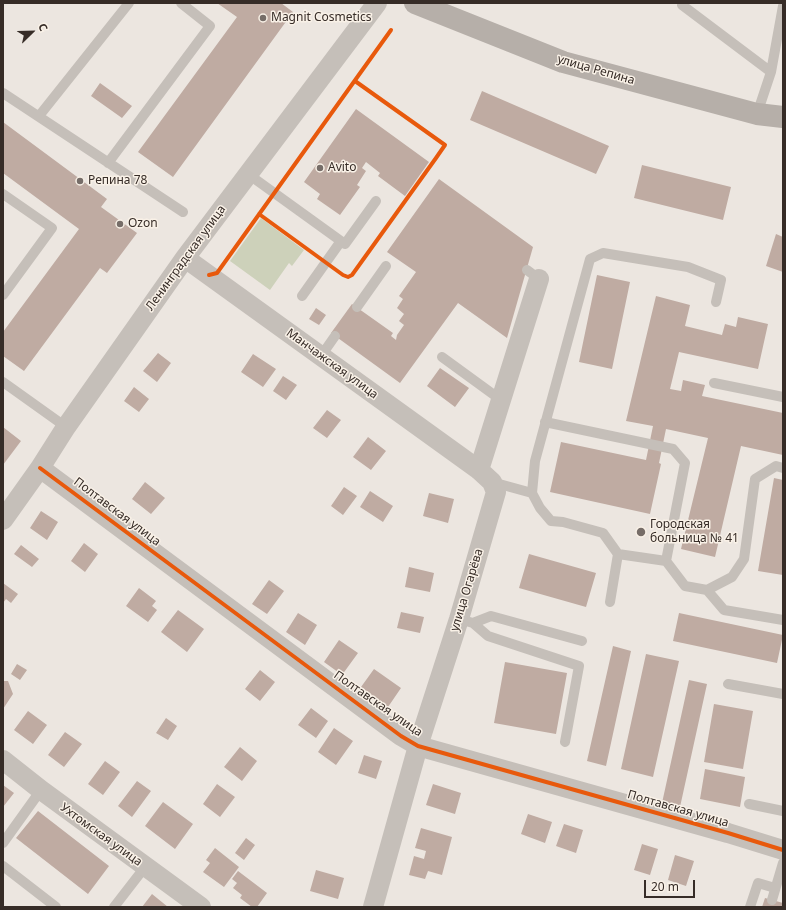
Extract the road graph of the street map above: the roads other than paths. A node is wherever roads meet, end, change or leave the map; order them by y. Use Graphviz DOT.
graph roads {
  1 [pos="129,3"];
  2 [pos="181,3"];
  3 [pos="377,3"];
  4 [pos="415,3"];
  5 [pos="682,5"];
  6 [pos="783,6"];
  7 [pos="771,72"];
  8 [pos="3,92"];
  9 [pos="757,114"];
  10 [pos="39,116"];
  11 [pos="783,117"];
  12 [pos="108,163"];
  13 [pos="248,174"];
  14 [pos="3,194"];
  15 [pos="376,201"];
  16 [pos="183,212"];
  17 [pos="341,241"];
  18 [pos="185,258"];
  19 [pos="386,266"];
  20 [pos="533,275"];
  21 [pos="3,295"];
  22 [pos="302,296"];
  23 [pos="716,302"];
  24 [pos="357,307"];
  25 [pos="335,336"];
  26 [pos="321,356"];
  27 [pos="442,357"];
  28 [pos="3,382"];
  29 [pos="714,383"];
  30 [pos="783,397"];
  31 [pos="501,400"];
  32 [pos="545,422"];
  33 [pos="66,427"];
  34 [pos="40,468"];
  35 [pos="783,468"];
  36 [pos="486,476"];
  37 [pos="532,493"];
  38 [pos="3,520"];
  39 [pos="618,554"];
  40 [pos="666,561"];
  41 [pos="707,590"];
  42 [pos="610,602"];
  43 [pos="783,620"];
  44 [pos="466,621"];
  45 [pos="582,641"];
  46 [pos="728,684"];
  47 [pos="783,694"];
  48 [pos="565,742"];
  49 [pos="418,746"];
  50 [pos="3,760"];
  51 [pos="40,790"];
  52 [pos="749,804"];
  53 [pos="783,811"];
  54 [pos="3,843"];
  55 [pos="783,851"];
  56 [pos="3,866"];
  57 [pos="146,867"];
  58 [pos="775,888"];
  59 [pos="772,900"];
  60 [pos="56,907"];
  61 [pos="114,907"];
  62 [pos="201,907"];
  63 [pos="373,907"];
  64 [pos="750,907"];
  1 -- 10 [label="lane"];
  2 -- 12 [label="lane"];
  3 -- 13 [label="street, Ленинградская улица"];
  4 -- 9 [label="main road, улица Репина"];
  5 -- 7 [label="lane"];
  6 -- 7 [label="lane"];
  7 -- 9 [label="lane"];
  8 -- 10 [label="lane"];
  9 -- 11 [label="main road, улица Репина"];
  10 -- 12 [label="lane"];
  12 -- 16 [label="lane"];
  13 -- 17 [label="lane"];
  13 -- 18 [label="street, Ленинградская улица"];
  14 -- 21 [label="lane"];
  15 -- 17 [label="lane"];
  17 -- 22 [label="lane"];
  18 -- 26 [label="street, Манчажская улица"];
  18 -- 33 [label="street, Ленинградская улица"];
  19 -- 24 [label="lane"];
  20 -- 31 [label="street, улица Огарёва"];
  23 -- 32 [label="lane"];
  25 -- 26 [label="lane"];
  26 -- 36 [label="street, Манчажская улица"];
  27 -- 31 [label="lane"];
  28 -- 33 [label="lane"];
  29 -- 30 [label="lane"];
  31 -- 36 [label="street, улица Огарёва"];
  32 -- 37 [label="lane"];
  32 -- 40 [label="lane"];
  33 -- 34 [label="street, Ленинградская улица"];
  34 -- 38 [label="street, Ленинградская улица"];
  34 -- 49 [label="street, Полтавская улица"];
  35 -- 41 [label="lane"];
  36 -- 37 [label="lane"];
  36 -- 44 [label="street, улица Огарёва"];
  37 -- 39 [label="lane"];
  39 -- 40 [label="lane"];
  39 -- 42 [label="lane"];
  40 -- 41 [label="lane"];
  41 -- 43 [label="lane"];
  44 -- 45 [label="lane"];
  44 -- 48 [label="lane"];
  44 -- 49 [label="street, улица Огарёва"];
  46 -- 47 [label="lane"];
  49 -- 55 [label="street, Полтавская улица"];
  49 -- 63 [label="street, улица Огарёва"];
  50 -- 51 [label="street, Ухтомская улица"];
  51 -- 54 [label="lane"];
  51 -- 57 [label="street, Ухтомская улица"];
  52 -- 53 [label="lane"];
  55 -- 58 [label="lane"];
  56 -- 60 [label="lane"];
  57 -- 61 [label="lane"];
  57 -- 62 [label="street, Ухтомская улица"];
  58 -- 59 [label="lane"];
  58 -- 64 [label="lane"];
}
